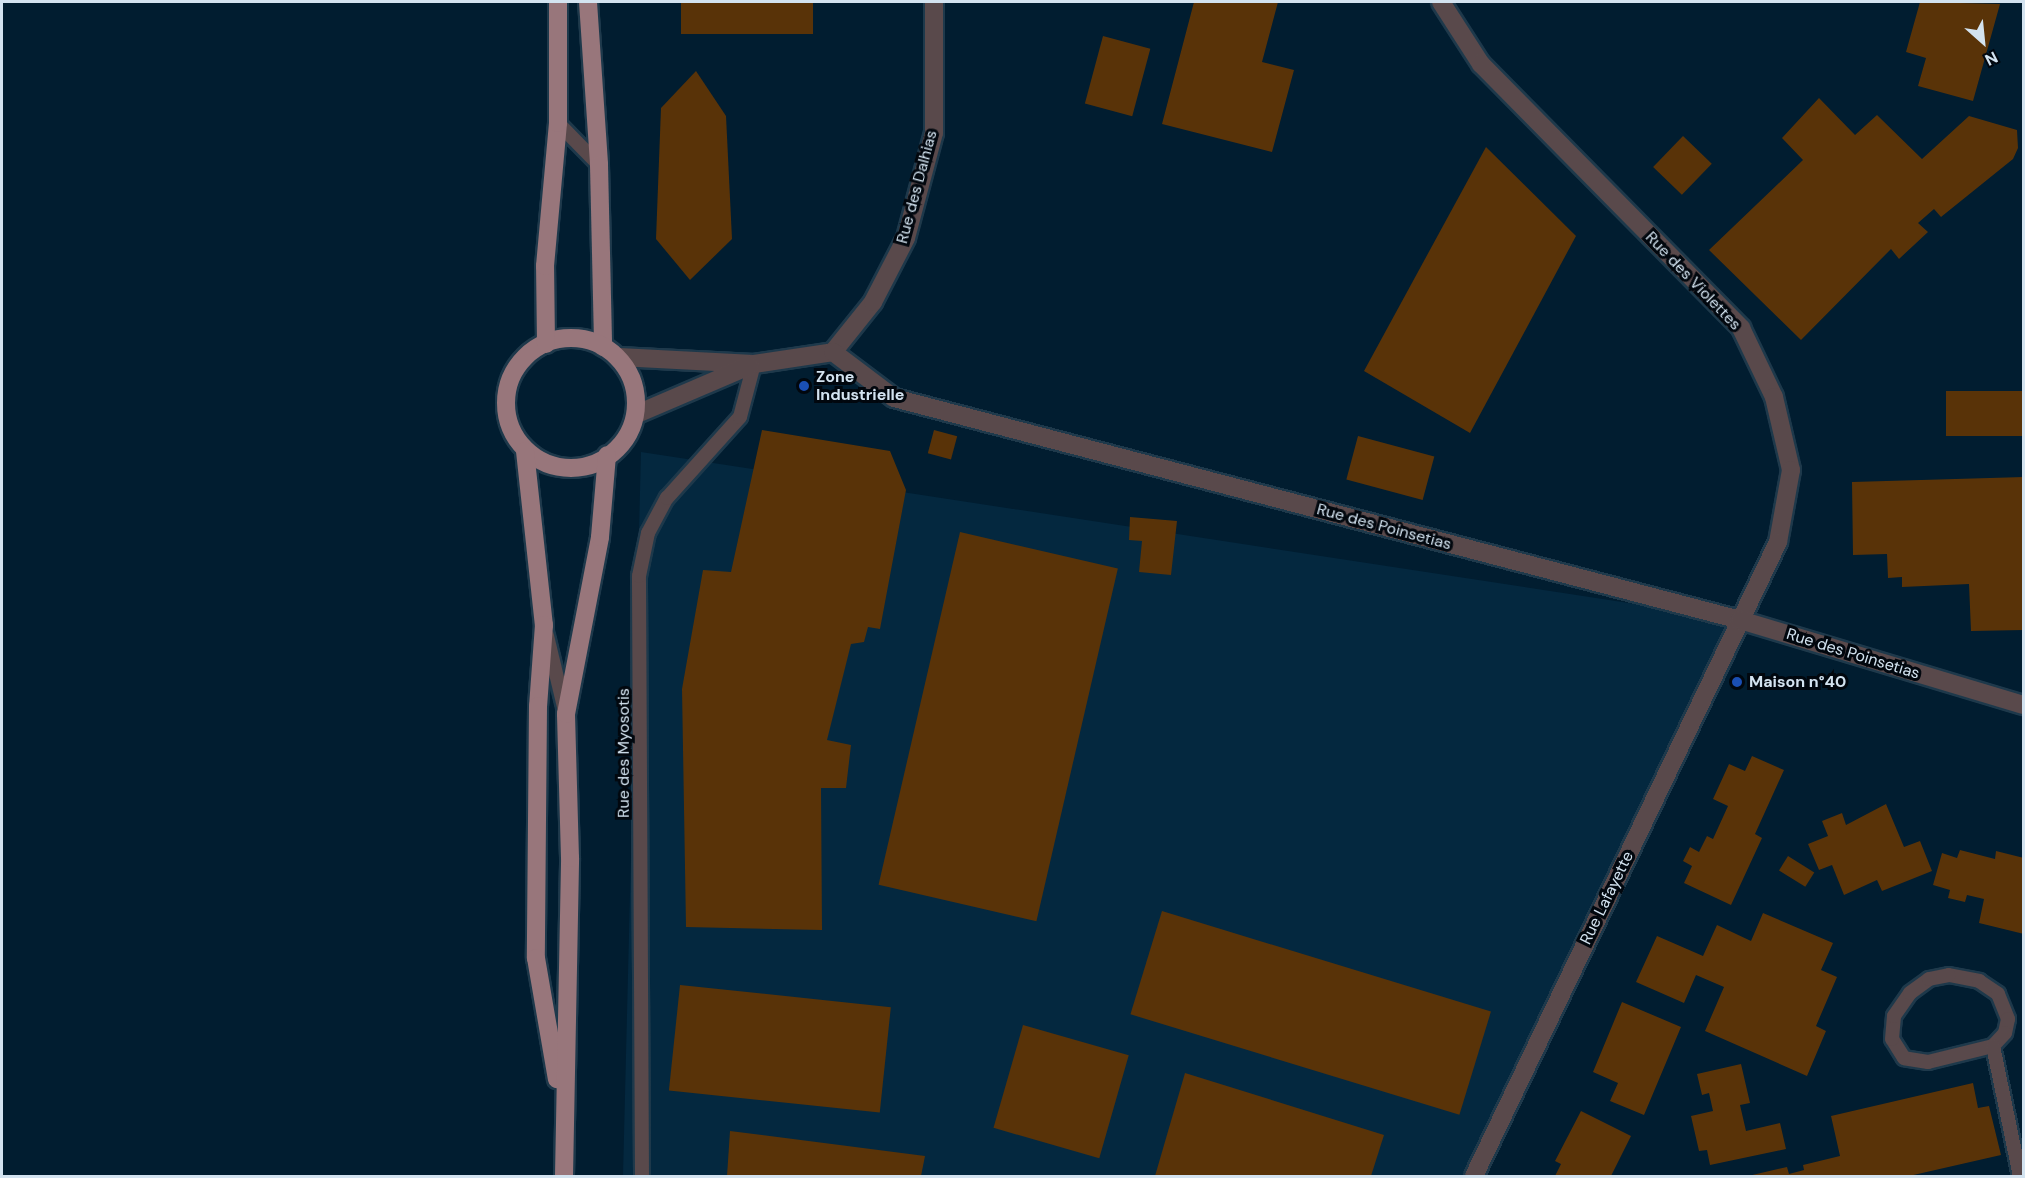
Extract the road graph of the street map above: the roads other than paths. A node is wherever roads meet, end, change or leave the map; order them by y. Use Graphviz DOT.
graph roads {
  1 [pos="558,2"];
  2 [pos="588,2"];
  3 [pos="934,2"];
  4 [pos="1441,2"];
  5 [pos="558,123"];
  6 [pos="599,165"];
  7 [pos="546,344"];
  8 [pos="603,347"];
  9 [pos="833,352"];
  10 [pos="619,357"];
  11 [pos="754,364"];
  12 [pos="637,414"];
  13 [pos="525,451"];
  14 [pos="607,455"];
  15 [pos="1740,620"];
  16 [pos="544,625"];
  17 [pos="2024,705"];
  18 [pos="566,714"];
  19 [pos="1993,1046"];
  20 [pos="564,1122"];
  21 [pos="564,1176"];
  22 [pos="642,1176"];
  23 [pos="1474,1176"];
  24 [pos="2020,1176"];
  1 -- 5 [label="main road"];
  2 -- 6 [label="main road"];
  3 -- 9 [label="street, Rue des Dalhias"];
  4 -- 15 [label="street, Rue des Violettes"];
  5 -- 6 [label="lane"];
  5 -- 7 [label="main road"];
  6 -- 8 [label="main road"];
  7 -- 8 [label="main road"];
  7 -- 13 [label="main road"];
  8 -- 10 [label="main road"];
  9 -- 11 [label="street"];
  9 -- 15 [label="street, Rue des Poinsetias"];
  10 -- 11 [label="street"];
  10 -- 12 [label="main road"];
  11 -- 12 [label="street"];
  11 -- 22 [label="lane, Rue des Myosotis"];
  12 -- 14 [label="main road"];
  13 -- 14 [label="main road"];
  13 -- 16 [label="main road"];
  14 -- 18 [label="main road"];
  15 -- 17 [label="street, Rue des Poinsetias"];
  15 -- 23 [label="street, Rue Lafayette"];
  16 -- 18 [label="lane"];
  16 -- 20 [label="main road"];
  18 -- 20 [label="main road"];
  19 -- 19 [label="lane"];
  19 -- 24 [label="lane"];
  20 -- 21 [label="main road"];
}
